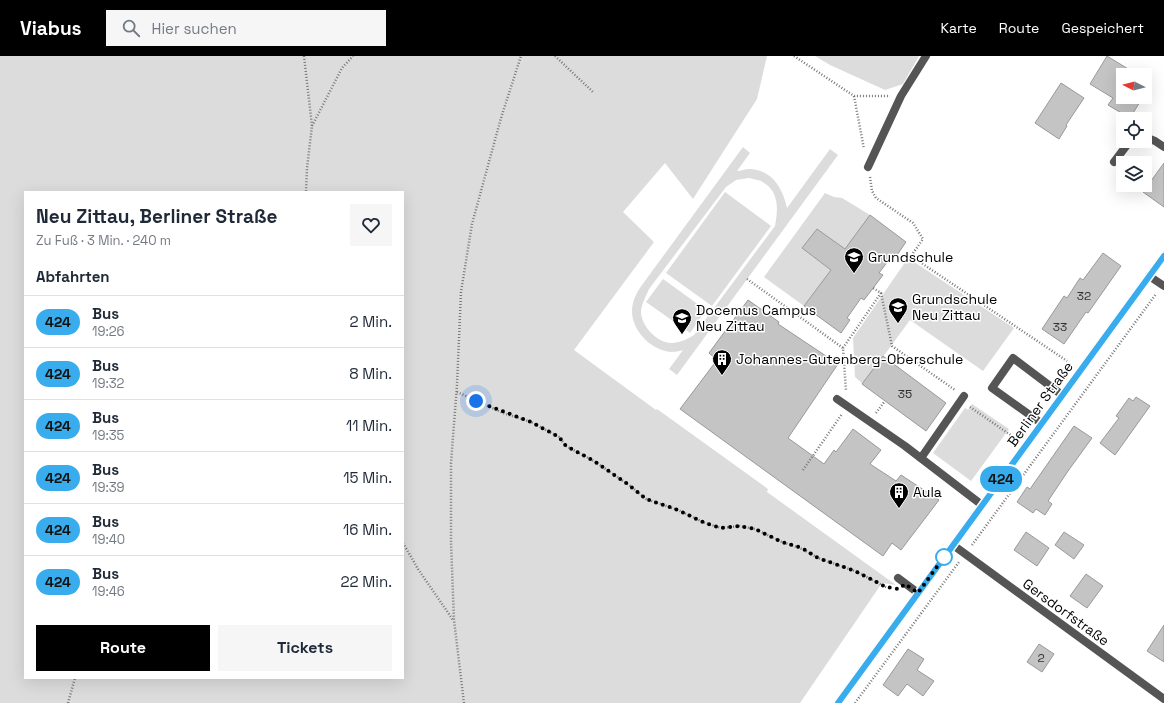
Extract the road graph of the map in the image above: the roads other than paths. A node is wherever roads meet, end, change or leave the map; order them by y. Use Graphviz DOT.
graph roads {
  1 [pos="926,56"];
  2 [pos="1152,140"];
  3 [pos="1164,147"];
  4 [pos="1125,148"];
  5 [pos="1114,162"];
  6 [pos="868,167"];
  7 [pos="1164,256"];
  8 [pos="1149,276"];
  9 [pos="1164,286"];
  10 [pos="1062,395"];
  11 [pos="964,396"];
  12 [pos="837,398"];
  13 [pos="1041,423"];
  14 [pos="921,458"];
  15 [pos="982,505"];
  16 [pos="952,545"];
  17 [pos="898,578"];
  18 [pos="918,593"];
  19 [pos="1164,699"];
  20 [pos="838,703"];
  1 -- 6 [label="street"];
  2 -- 3 [label="street"];
  4 -- 5 [label="street"];
  7 -- 8 [label="main road, Berliner Straße"];
  8 -- 9 [label="street"];
  8 -- 10 [label="main road, Berliner Straße"];
  10 -- 13 [label="main road, Berliner Straße"];
  10 -- 13 [label="street"];
  11 -- 14 [label="street"];
  12 -- 14 [label="street"];
  13 -- 15 [label="main road, Berliner Straße"];
  14 -- 15 [label="street"];
  15 -- 16 [label="main road, Berliner Straße"];
  16 -- 18 [label="main road, Berliner Straße"];
  16 -- 19 [label="street, Gersdorfstraße"];
  17 -- 18 [label="street"];
  18 -- 20 [label="main road, Berliner Straße"];
}
